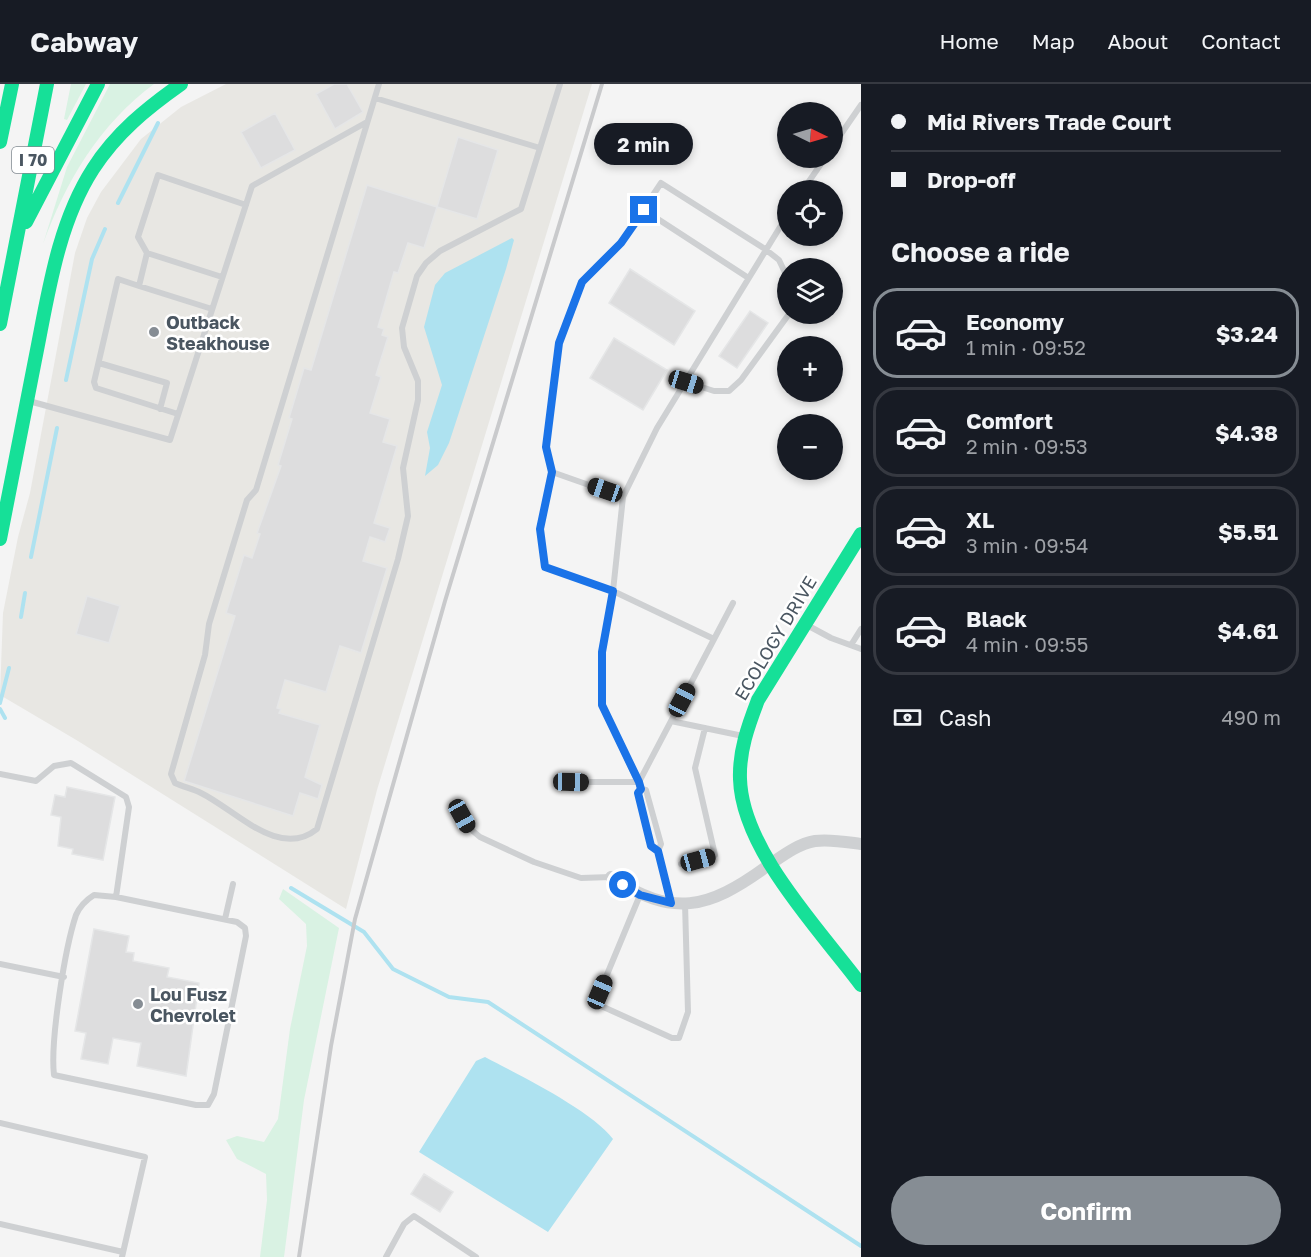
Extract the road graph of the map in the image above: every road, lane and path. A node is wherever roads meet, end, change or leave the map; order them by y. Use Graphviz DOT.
graph roads {
  1 [pos="12,84"];
  2 [pos="47,84"];
  3 [pos="98,84"];
  4 [pos="181,84"];
  5 [pos="379,84"];
  6 [pos="560,84"];
  7 [pos="375,98"];
  8 [pos="861,105"];
  9 [pos="367,121"];
  10 [pos="843,131"];
  11 [pos="0,142"];
  12 [pos="540,148"];
  13 [pos="246,205"];
  14 [pos="644,210"];
  15 [pos="777,231"];
  16 [pos="18,236"];
  17 [pos="765,249"];
  18 [pos="147,253"];
  19 [pos="777,258"];
  20 [pos="747,276"];
  21 [pos="222,277"];
  22 [pos="139,286"];
  23 [pos="212,309"];
  24 [pos="0,324"];
  25 [pos="782,324"];
  26 [pos="99,363"];
  27 [pos="686,382"];
  28 [pos="27,400"];
  29 [pos="160,409"];
  30 [pos="178,414"];
  31 [pos="552,472"];
  32 [pos="623,497"];
  33 [pos="861,534"];
  34 [pos="0,539"];
  35 [pos="613,591"];
  36 [pos="733,603"];
  37 [pos="804,623"];
  38 [pos="861,629"];
  39 [pos="714,639"];
  40 [pos="851,645"];
  41 [pos="861,649"];
  42 [pos="671,721"];
  43 [pos="705,728"];
  44 [pos="743,736"];
  45 [pos="0,774"];
  46 [pos="571,782"];
  47 [pos="640,786"];
  48 [pos="456,805"];
  49 [pos="861,844"];
  50 [pos="772,863"];
  51 [pos="681,864"];
  52 [pos="611,877"];
  53 [pos="233,884"];
  54 [pos="640,895"];
  55 [pos="116,897"];
  56 [pos="671,903"];
  57 [pos="685,903"];
  58 [pos="225,919"];
  59 [pos="0,964"];
  60 [pos="64,976"];
  61 [pos="861,985"];
  62 [pos="0,1123"];
  63 [pos="0,1224"];
  64 [pos="122,1254"];
  65 [pos="386,1257"];
  66 [pos="476,1257"];
  1 -- 11 [label="main road, I 70"];
  2 -- 16 [label="main road, I 70"];
  3 -- 16 [label="main road"];
  4 -- 28 [label="main road"];
  5 -- 7 [label="lane"];
  6 -- 12 [label="lane"];
  7 -- 9 [label="lane"];
  7 -- 12 [label="lane"];
  8 -- 10 [label="lane"];
  9 -- 12 [label="lane"];
  9 -- 13 [label="lane"];
  13 -- 18 [label="lane"];
  13 -- 21 [label="lane"];
  14 -- 17 [label="lane"];
  14 -- 20 [label="lane"];
  14 -- 31 [label="lane"];
  15 -- 17 [label="lane"];
  16 -- 24 [label="main road, I 70"];
  17 -- 19 [label="lane"];
  17 -- 20 [label="lane"];
  18 -- 21 [label="lane"];
  18 -- 22 [label="lane"];
  20 -- 27 [label="lane"];
  21 -- 23 [label="lane"];
  22 -- 23 [label="lane"];
  22 -- 26 [label="lane"];
  23 -- 30 [label="lane"];
  25 -- 27 [label="lane"];
  26 -- 29 [label="lane"];
  26 -- 29 [label="lane"];
  27 -- 32 [label="lane"];
  28 -- 30 [label="lane"];
  28 -- 34 [label="main road"];
  29 -- 30 [label="lane"];
  31 -- 32 [label="lane"];
  31 -- 35 [label="lane"];
  32 -- 35 [label="lane"];
  33 -- 37 [label="main road, ECOLOGY DRIVE"];
  35 -- 39 [label="lane"];
  35 -- 47 [label="lane"];
  36 -- 39 [label="lane"];
  37 -- 40 [label="lane"];
  37 -- 44 [label="main road, ECOLOGY DRIVE"];
  38 -- 40 [label="lane"];
  39 -- 42 [label="lane"];
  40 -- 41 [label="lane"];
  42 -- 43 [label="lane"];
  42 -- 47 [label="lane"];
  43 -- 44 [label="lane"];
  43 -- 51 [label="lane"];
  44 -- 50 [label="main road, ECOLOGY DRIVE"];
  45 -- 55 [label="lane"];
  46 -- 47 [label="lane"];
  47 -- 56 [label="lane"];
  48 -- 52 [label="lane"];
  49 -- 50 [label="street"];
  50 -- 57 [label="street"];
  50 -- 61 [label="main road, ECOLOGY DRIVE"];
  52 -- 54 [label="street"];
  53 -- 58 [label="lane"];
  54 -- 56 [label="street"];
  54 -- 57 [label="lane"];
  55 -- 58 [label="lane"];
  55 -- 60 [label="lane"];
  56 -- 57 [label="street"];
  58 -- 60 [label="lane"];
  59 -- 60 [label="lane"];
  62 -- 64 [label="lane"];
  63 -- 64 [label="lane"];
  65 -- 66 [label="lane"];
}
